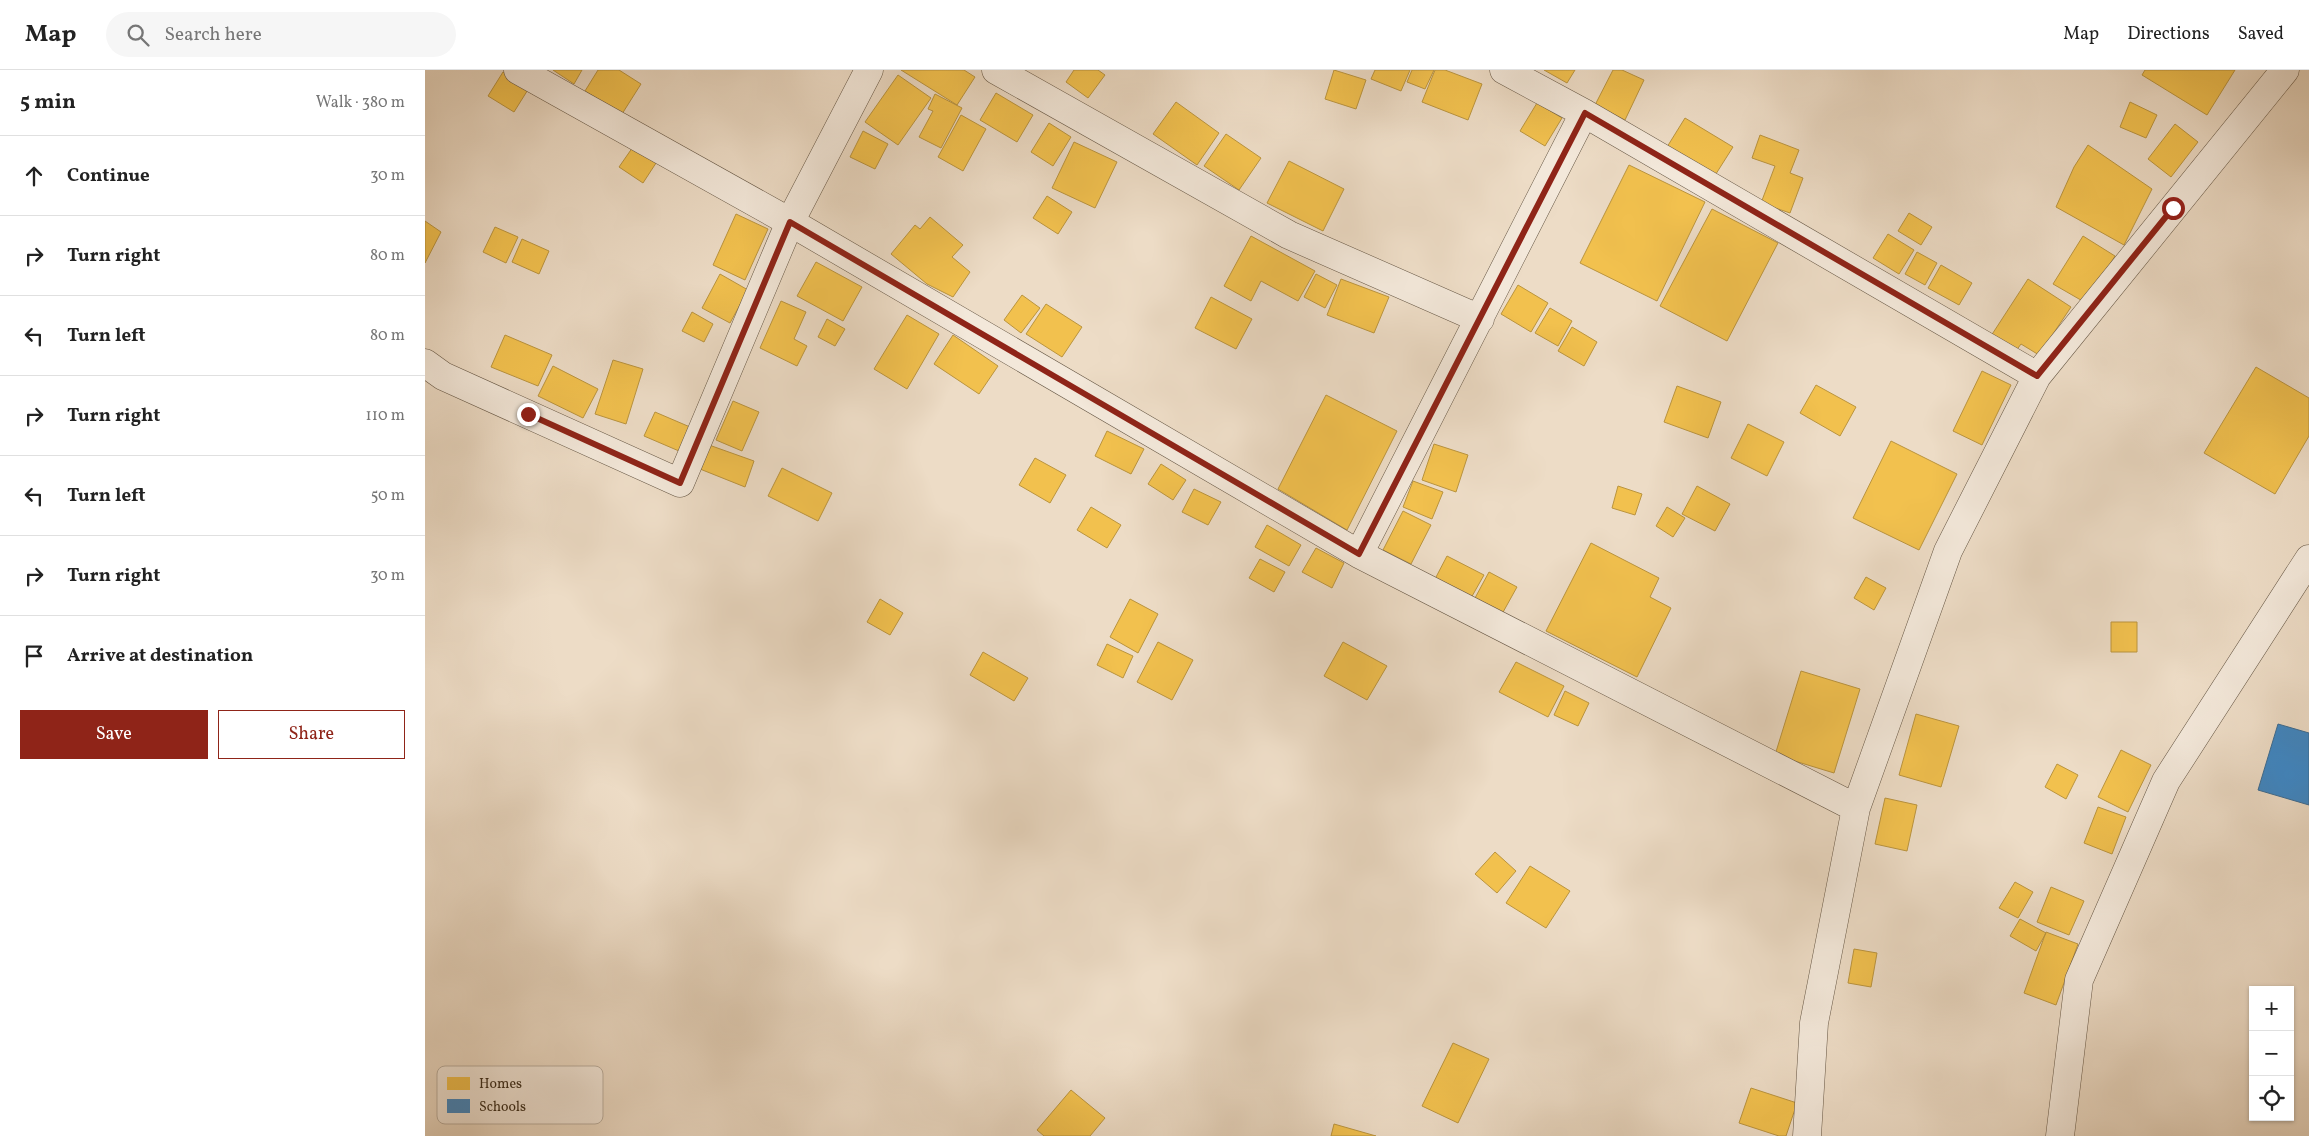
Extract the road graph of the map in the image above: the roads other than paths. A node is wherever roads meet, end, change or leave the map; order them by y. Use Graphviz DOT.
graph roads {
  1 [pos="518,70"];
  2 [pos="869,70"];
  3 [pos="996,70"];
  4 [pos="1504,70"];
  5 [pos="2285,70"];
  6 [pos="1585,113"];
  7 [pos="790,222"];
  8 [pos="1480,319"];
  9 [pos="425,362"];
  10 [pos="2037,376"];
  11 [pos="1359,554"];
  12 [pos="2309,559"];
  13 [pos="1856,808"];
  14 [pos="1807,1136"];
  15 [pos="2060,1136"];
  1 -- 7 [label="street"];
  2 -- 7 [label="street"];
  3 -- 8 [label="street"];
  4 -- 6 [label="street"];
  5 -- 10 [label="street"];
  6 -- 8 [label="street"];
  6 -- 10 [label="street"];
  7 -- 9 [label="street"];
  7 -- 11 [label="street"];
  8 -- 11 [label="street"];
  10 -- 13 [label="street"];
  11 -- 13 [label="street"];
  12 -- 15 [label="street"];
  13 -- 14 [label="street"];
}
